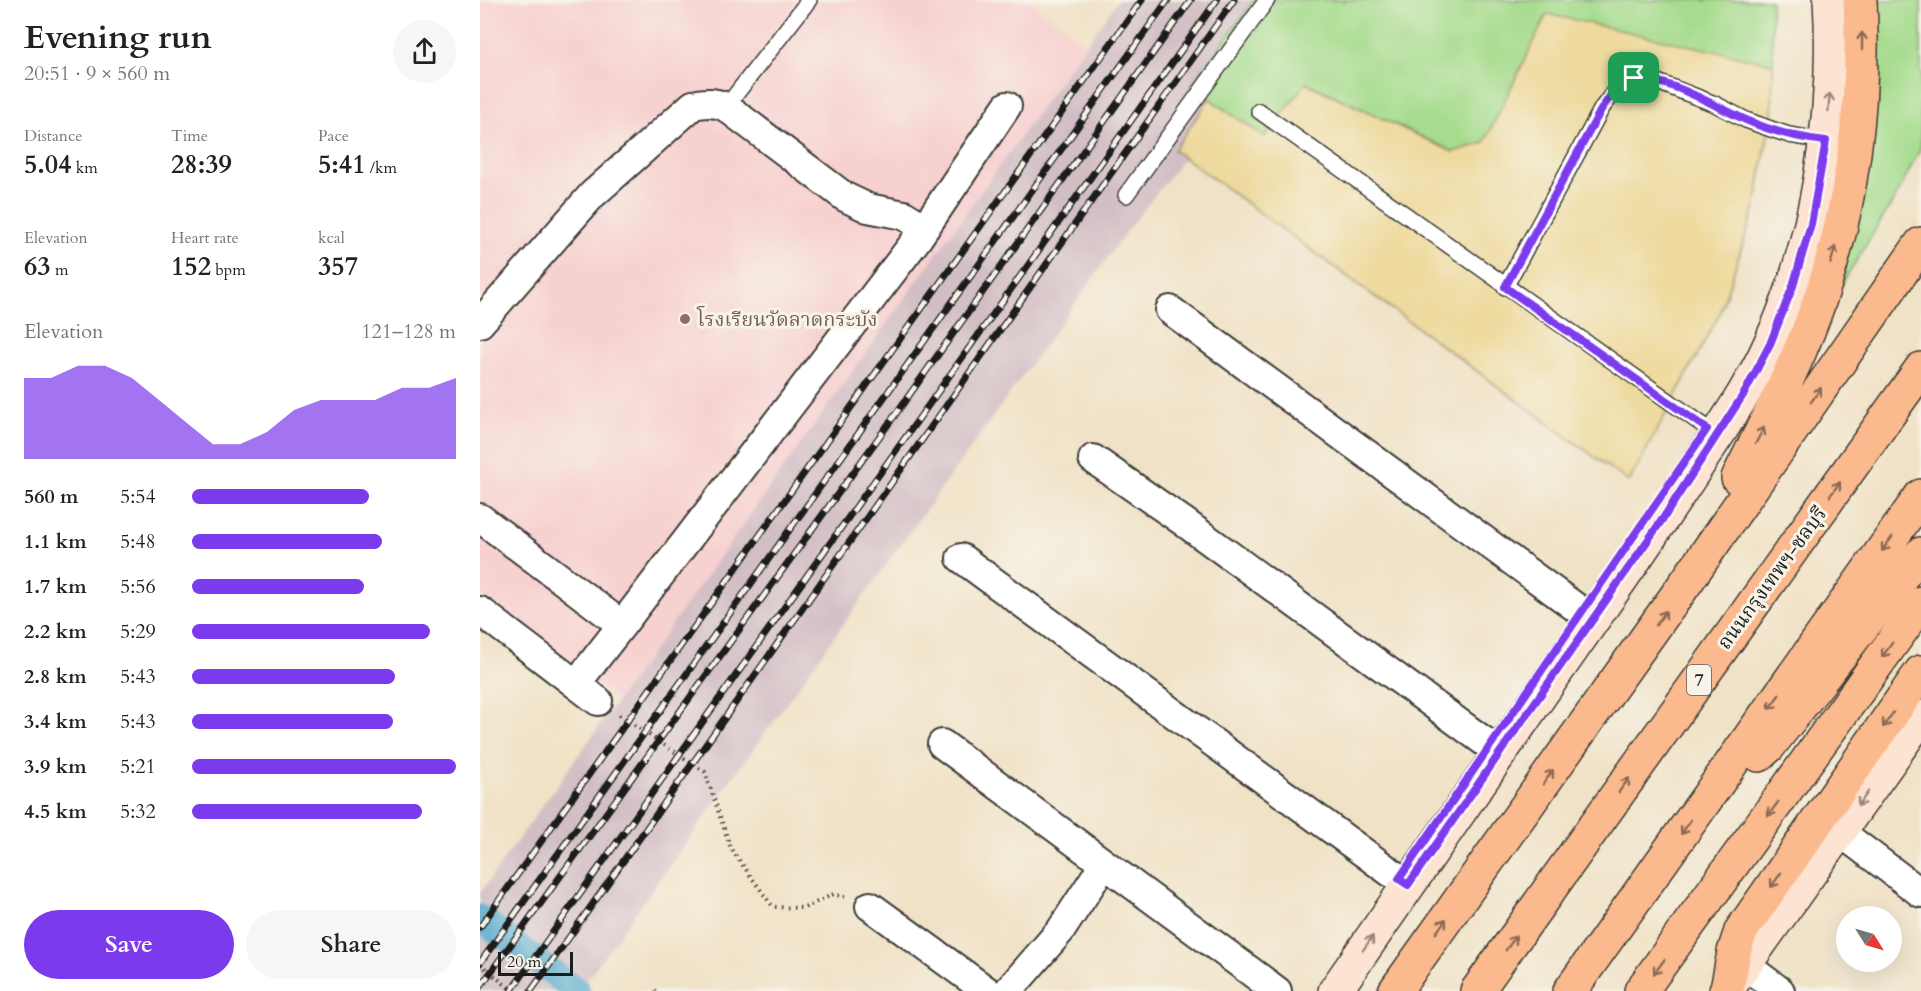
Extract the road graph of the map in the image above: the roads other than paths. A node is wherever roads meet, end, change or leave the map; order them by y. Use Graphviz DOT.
graph roads {
  1 [pos="809,0"];
  2 [pos="1267,0"];
  3 [pos="1830,0"];
  4 [pos="1860,0"];
  5 [pos="1007,106"];
  6 [pos="726,107"];
  7 [pos="1259,111"];
  8 [pos="1826,141"];
  9 [pos="1126,195"];
  10 [pos="925,228"];
  11 [pos="1921,244"];
  12 [pos="1505,287"];
  13 [pos="1170,310"];
  14 [pos="480,323"];
  15 [pos="1921,369"];
  16 [pos="1717,435"];
  17 [pos="1093,459"];
  18 [pos="1921,496"];
  19 [pos="480,518"];
  20 [pos="1921,554"];
  21 [pos="961,558"];
  22 [pos="1687,581"];
  23 [pos="1921,603"];
  24 [pos="480,611"];
  25 [pos="1593,620"];
  26 [pos="622,625"];
  27 [pos="1921,672"];
  28 [pos="576,684"];
  29 [pos="598,701"];
  30 [pos="1921,717"];
  31 [pos="942,744"];
  32 [pos="1500,753"];
  33 [pos="1715,784"];
  34 [pos="1840,832"];
  35 [pos="1104,864"];
  36 [pos="1408,885"];
  37 [pos="1921,893"];
  38 [pos="870,906"];
  39 [pos="1733,982"];
  40 [pos="987,991"];
  41 [pos="1008,991"];
  42 [pos="1276,991"];
  43 [pos="1335,991"];
  44 [pos="1395,991"];
  45 [pos="1477,991"];
  46 [pos="1570,991"];
  47 [pos="1641,991"];
  48 [pos="1780,991"];
  1 -- 6 [label="lane"];
  2 -- 9 [label="lane"];
  8 -- 3 [label="main road, one-way"];
  22 -- 4 [label="highway, one-way"];
  5 -- 10 [label="street"];
  6 -- 10 [label="street"];
  6 -- 14 [label="street"];
  7 -- 12 [label="lane"];
  8 -- 12 [label="lane"];
  8 -- 16 [label="main road"];
  10 -- 26 [label="street"];
  22 -- 11 [label="highway, one-way"];
  12 -- 16 [label="lane"];
  13 -- 25 [label="street"];
  45 -- 15 [label="highway, ถนนกรุงเทพฯ-ชลบุรี / 7, one-way"];
  16 -- 25 [label="main road"];
  17 -- 32 [label="street"];
  18 -- 33 [label="highway, one-way"];
  19 -- 26 [label="street"];
  20 -- 33 [label="highway"];
  21 -- 36 [label="street"];
  44 -- 22 [label="highway, one-way"];
  23 -- 47 [label="highway, one-way"];
  24 -- 28 [label="street"];
  25 -- 32 [label="main road"];
  26 -- 28 [label="street"];
  27 -- 39 [label="highway, one-way"];
  28 -- 29 [label="street"];
  30 -- 34 [label="main road, one-way"];
  31 -- 35 [label="street"];
  32 -- 36 [label="main road"];
  33 -- 46 [label="highway, one-way"];
  34 -- 37 [label="street"];
  34 -- 39 [label="main road"];
  35 -- 41 [label="street"];
  35 -- 42 [label="street"];
  43 -- 36 [label="main road, one-way"];
  38 -- 40 [label="street"];
  39 -- 48 [label="street"];
}
